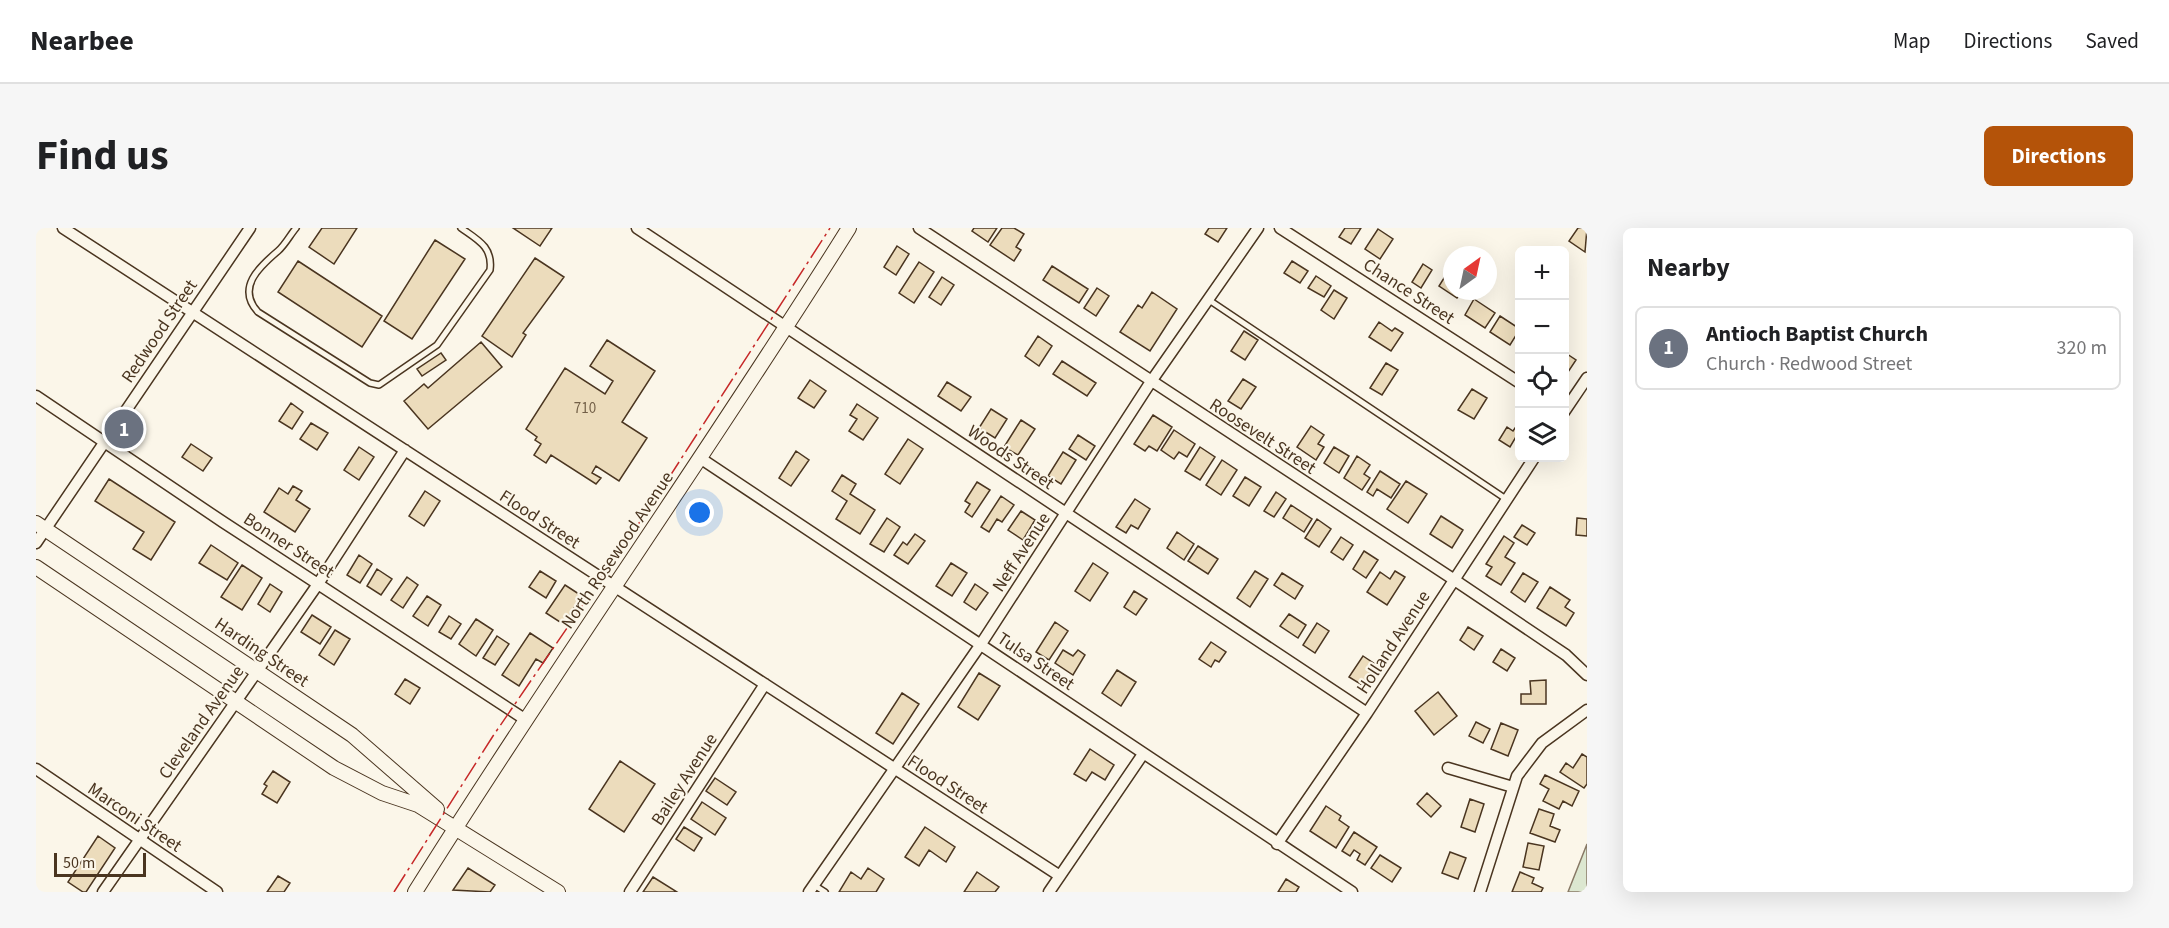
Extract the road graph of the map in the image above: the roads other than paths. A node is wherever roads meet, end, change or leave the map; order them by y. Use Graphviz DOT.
graph roads {
  1 [pos="63,228"];
  2 [pos="250,228"];
  3 [pos="296,228"];
  4 [pos="461,228"];
  5 [pos="637,228"];
  6 [pos="849,228"];
  7 [pos="919,228"];
  8 [pos="1258,228"];
  9 [pos="1280,228"];
  10 [pos="1209,300"];
  11 [pos="191,313"];
  12 [pos="787,328"];
  13 [pos="1587,378"];
  14 [pos="1515,379"];
  15 [pos="1150,383"];
  16 [pos="36,396"];
  17 [pos="1567,408"];
  18 [pos="104,442"];
  19 [pos="405,450"];
  20 [pos="700,458"];
  21 [pos="1531,462"];
  22 [pos="1506,499"];
  23 [pos="1065,513"];
  24 [pos="41,526"];
  25 [pos="36,543"];
  26 [pos="36,567"];
  27 [pos="1453,579"];
  28 [pos="318,584"];
  29 [pos="614,587"];
  30 [pos="981,644"];
  31 [pos="257,670"];
  32 [pos="1587,675"];
  33 [pos="765,684"];
  34 [pos="235,701"];
  35 [pos="1587,710"];
  36 [pos="1367,713"];
  37 [pos="526,720"];
  38 [pos="1143,754"];
  39 [pos="892,768"];
  40 [pos="1448,768"];
  41 [pos="36,769"];
  42 [pos="1513,787"];
  43 [pos="456,827"];
  44 [pos="138,840"];
  45 [pos="1277,844"];
  46 [pos="1060,876"];
  47 [pos="812,888"];
  48 [pos="103,892"];
  49 [pos="217,892"];
  50 [pos="415,892"];
  51 [pos="558,892"];
  52 [pos="630,892"];
  53 [pos="825,892"];
  54 [pos="1049,892"];
  55 [pos="1352,892"];
  56 [pos="1480,892"];
  1 -- 11 [label="street, Flood Street"];
  2 -- 11 [label="street, Redwood Street"];
  3 -- 4 [label="lane"];
  5 -- 12 [label="street, Woods Street"];
  6 -- 12 [label="street, North Rosewood Avenue"];
  7 -- 15 [label="street, Roosevelt Street"];
  8 -- 10 [label="street, Neff Avenue"];
  9 -- 14 [label="street, Chance Street"];
  10 -- 15 [label="street, Neff Avenue"];
  10 -- 22 [label="lane"];
  11 -- 18 [label="street, Redwood Street"];
  11 -- 19 [label="street, Flood Street"];
  12 -- 20 [label="street, North Rosewood Avenue"];
  12 -- 23 [label="street, Woods Street"];
  13 -- 17 [label="street"];
  15 -- 23 [label="street, Neff Avenue"];
  15 -- 27 [label="street, Roosevelt Street"];
  16 -- 18 [label="street, Bonner Street"];
  18 -- 24 [label="street, Redwood Street"];
  18 -- 28 [label="street, Bonner Street"];
  19 -- 28 [label="street, Cleveland Avenue"];
  19 -- 29 [label="street, Flood Street"];
  20 -- 29 [label="street, North Rosewood Avenue"];
  20 -- 30 [label="street, Tulsa Street"];
  21 -- 22 [label="street, Holland Avenue"];
  22 -- 27 [label="street, Holland Avenue"];
  23 -- 30 [label="street, Neff Avenue"];
  23 -- 36 [label="street, Woods Street"];
  24 -- 25 [label="street, Redwood Street"];
  24 -- 31 [label="street, Harding Street"];
  26 -- 34 [label="street, Harding Street"];
  27 -- 32 [label="street, Roosevelt Street"];
  27 -- 36 [label="street, Holland Avenue"];
  28 -- 31 [label="street, Cleveland Avenue"];
  28 -- 37 [label="street, Bonner Street"];
  29 -- 33 [label="street, Flood Street"];
  29 -- 37 [label="street, North Rosewood Avenue"];
  30 -- 38 [label="street, Tulsa Street"];
  30 -- 39 [label="street, Neff Avenue"];
  31 -- 34 [label="street, Cleveland Avenue"];
  31 -- 43 [label="street, Harding Street"];
  33 -- 39 [label="street, Flood Street"];
  33 -- 52 [label="street, Bailey Avenue"];
  34 -- 43 [label="street, Harding Street"];
  34 -- 44 [label="street, Cleveland Avenue"];
  35 -- 42 [label="street"];
  36 -- 45 [label="street, Holland Avenue"];
  37 -- 43 [label="street, North Rosewood Avenue"];
  38 -- 45 [label="street, Tulsa Street"];
  38 -- 46 [label="street"];
  39 -- 46 [label="street, Flood Street"];
  39 -- 47 [label="street, Neff Avenue"];
  40 -- 42 [label="street"];
  41 -- 44 [label="street, Marconi Street"];
  42 -- 56 [label="street"];
  43 -- 50 [label="street, North Rosewood Avenue"];
  43 -- 51 [label="street, Harding Street"];
  44 -- 48 [label="street, Cleveland Avenue"];
  44 -- 49 [label="street, Marconi Street"];
  45 -- 55 [label="street, Tulsa Street"];
  46 -- 54 [label="street"];
  47 -- 53 [label="lane"];
}
